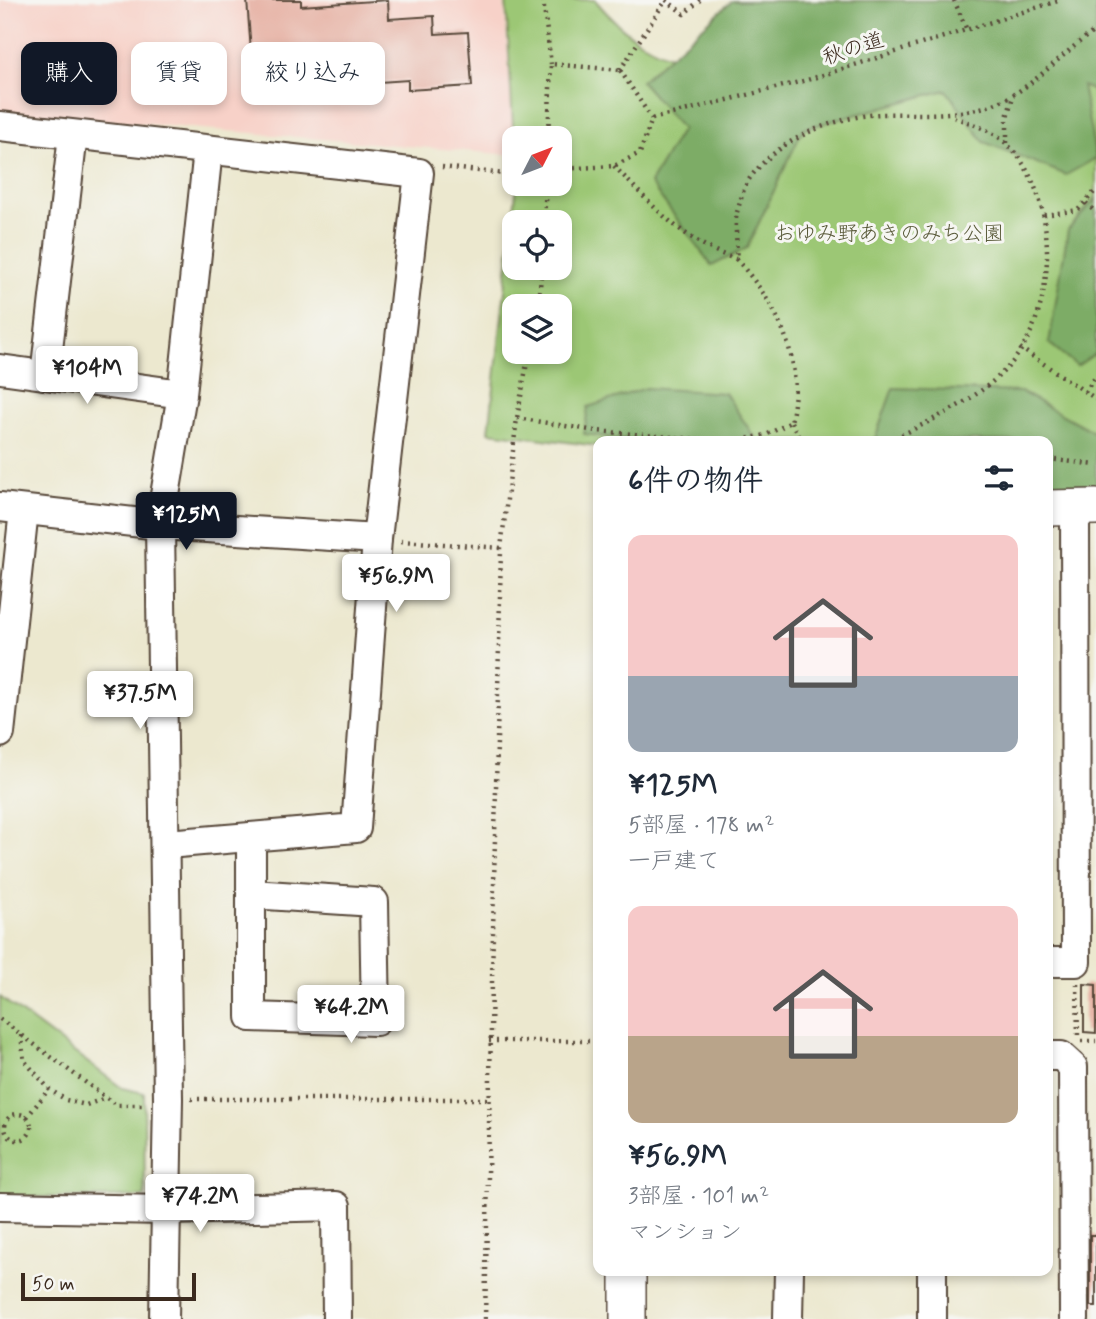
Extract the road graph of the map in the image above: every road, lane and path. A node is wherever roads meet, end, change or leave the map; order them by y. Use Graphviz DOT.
graph roads {
  1 [pos="543,0"];
  2 [pos="666,0"];
  3 [pos="700,0"];
  4 [pos="954,0"];
  5 [pos="1060,0"];
  6 [pos="966,28"];
  7 [pos="1096,30"];
  8 [pos="551,64"];
  9 [pos="620,70"];
  10 [pos="1014,96"];
  11 [pos="949,115"];
  12 [pos="652,119"];
  13 [pos="548,126"];
  14 [pos="0,127"];
  15 [pos="73,135"];
  16 [pos="1007,144"];
  17 [pos="208,150"];
  18 [pos="614,166"];
  19 [pos="572,168"];
  20 [pos="419,173"];
  21 [pos="502,174"];
  22 [pos="1096,191"];
  23 [pos="1086,203"];
  24 [pos="1096,213"];
  25 [pos="1044,215"];
  26 [pos="736,259"];
  27 [pos="1020,348"];
  28 [pos="527,364"];
  29 [pos="0,369"];
  30 [pos="45,375"];
  31 [pos="1096,376"];
  32 [pos="1085,392"];
  33 [pos="182,394"];
  34 [pos="1096,399"];
  35 [pos="517,418"];
  36 [pos="791,422"];
  37 [pos="650,436"];
  38 [pos="761,436"];
  39 [pos="799,436"];
  40 [pos="898,436"];
  41 [pos="1053,460"];
  42 [pos="1096,465"];
  43 [pos="1073,508"];
  44 [pos="12,509"];
  45 [pos="160,525"];
  46 [pos="377,539"];
  47 [pos="501,548"];
  48 [pos="0,733"];
  49 [pos="251,837"];
  50 [pos="167,844"];
  51 [pos="251,894"];
  52 [pos="1053,962"];
  53 [pos="1076,962"];
  54 [pos="0,1019"];
  55 [pos="21,1034"];
  56 [pos="489,1041"];
  57 [pos="593,1041"];
  58 [pos="1078,1041"];
  59 [pos="1053,1056"];
  60 [pos="49,1089"];
  61 [pos="106,1098"];
  62 [pos="168,1099"];
  63 [pos="488,1099"];
  64 [pos="27,1117"];
  65 [pos="0,1207"];
  66 [pos="167,1210"];
  67 [pos="628,1276"];
  68 [pos="789,1276"];
  69 [pos="932,1276"];
  70 [pos="164,1319"];
  71 [pos="337,1319"];
  72 [pos="485,1319"];
  73 [pos="628,1319"];
  74 [pos="788,1319"];
  75 [pos="932,1319"];
  76 [pos="1074,1319"];
  1 -- 8 [label="path"];
  2 -- 3 [label="path"];
  2 -- 9 [label="path"];
  4 -- 6 [label="path"];
  5 -- 6 [label="path, 秋の道"];
  6 -- 12 [label="path, 秋の道"];
  7 -- 10 [label="path"];
  8 -- 9 [label="path"];
  8 -- 13 [label="path"];
  9 -- 12 [label="path"];
  10 -- 11 [label="path"];
  10 -- 16 [label="path"];
  11 -- 16 [label="path"];
  11 -- 26 [label="path"];
  12 -- 18 [label="path"];
  14 -- 15 [label="street"];
  15 -- 17 [label="street"];
  15 -- 30 [label="street"];
  16 -- 25 [label="path"];
  17 -- 20 [label="street"];
  17 -- 33 [label="street"];
  18 -- 19 [label="path"];
  18 -- 26 [label="path"];
  20 -- 21 [label="path"];
  20 -- 46 [label="street"];
  22 -- 23 [label="path"];
  23 -- 24 [label="path"];
  23 -- 25 [label="path"];
  25 -- 27 [label="path"];
  26 -- 36 [label="path"];
  27 -- 32 [label="path"];
  27 -- 40 [label="path"];
  28 -- 35 [label="path"];
  29 -- 30 [label="street"];
  30 -- 33 [label="street"];
  31 -- 32 [label="path"];
  32 -- 34 [label="path"];
  33 -- 45 [label="street"];
  35 -- 37 [label="path"];
  35 -- 47 [label="path"];
  36 -- 38 [label="path"];
  36 -- 39 [label="path"];
  41 -- 42 [label="path"];
  43 -- 53 [label="street"];
  44 -- 45 [label="street"];
  44 -- 48 [label="street"];
  45 -- 46 [label="street"];
  45 -- 50 [label="street"];
  46 -- 47 [label="path"];
  46 -- 49 [label="street"];
  47 -- 56 [label="path"];
  49 -- 50 [label="street"];
  49 -- 51 [label="street"];
  50 -- 62 [label="street"];
  51 -- 51 [label="street"];
  52 -- 53 [label="street"];
  53 -- 58 [label="path"];
  54 -- 55 [label="path"];
  55 -- 60 [label="path"];
  55 -- 61 [label="path"];
  56 -- 57 [label="path"];
  56 -- 63 [label="path"];
  59 -- 76 [label="street"];
  60 -- 61 [label="path"];
  60 -- 64 [label="path"];
  61 -- 62 [label="path"];
  62 -- 63 [label="path"];
  62 -- 66 [label="street"];
  63 -- 72 [label="path"];
  64 -- 64 [label="path"];
  65 -- 66 [label="street"];
  66 -- 70 [label="street"];
  66 -- 71 [label="street"];
  67 -- 73 [label="street"];
  68 -- 74 [label="street"];
  69 -- 75 [label="street"];
}
